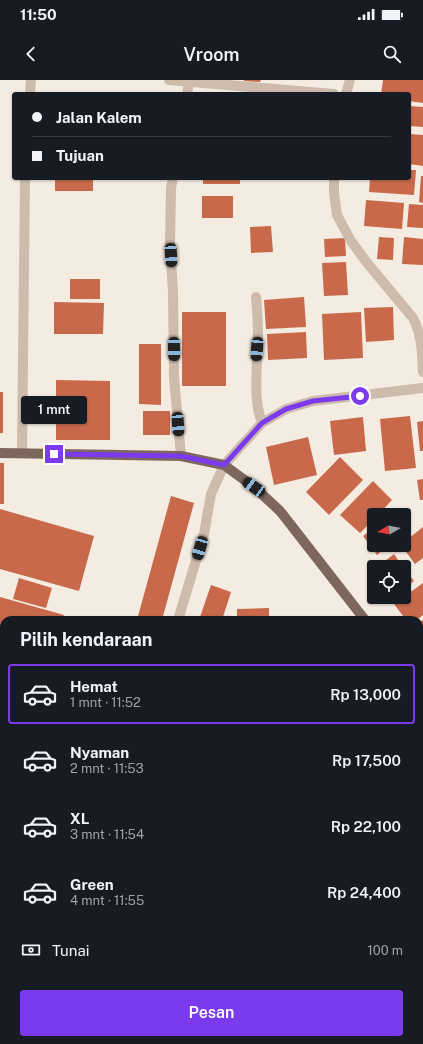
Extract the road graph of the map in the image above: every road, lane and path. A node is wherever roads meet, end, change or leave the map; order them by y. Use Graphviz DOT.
graph roads {
  1 [pos="31,80"];
  2 [pos="170,80"];
  3 [pos="350,80"];
  4 [pos="188,82"];
  5 [pos="30,92"];
  6 [pos="187,92"];
  7 [pos="310,92"];
  8 [pos="347,92"];
  9 [pos="25,180"];
  10 [pos="173,180"];
  11 [pos="334,180"];
  12 [pos="256,297"];
  13 [pos="423,372"];
  14 [pos="423,388"];
  15 [pos="262,423"];
  16 [pos="0,453"];
  17 [pos="22,453"];
  18 [pos="181,456"];
  19 [pos="224,465"];
  20 [pos="179,616"];
  21 [pos="362,616"];
  1 -- 5 [label="street"];
  2 -- 4 [label="street"];
  3 -- 8 [label="street"];
  4 -- 6 [label="street"];
  4 -- 7 [label="street"];
  9 -- 17 [label="street"];
  10 -- 18 [label="street"];
  11 -- 13 [label="street"];
  12 -- 15 [label="street"];
  14 -- 15 [label="street"];
  15 -- 19 [label="street"];
  16 -- 17 [label="main road"];
  17 -- 18 [label="main road"];
  18 -- 19 [label="main road"];
  19 -- 20 [label="street"];
  19 -- 21 [label="main road"];
}
